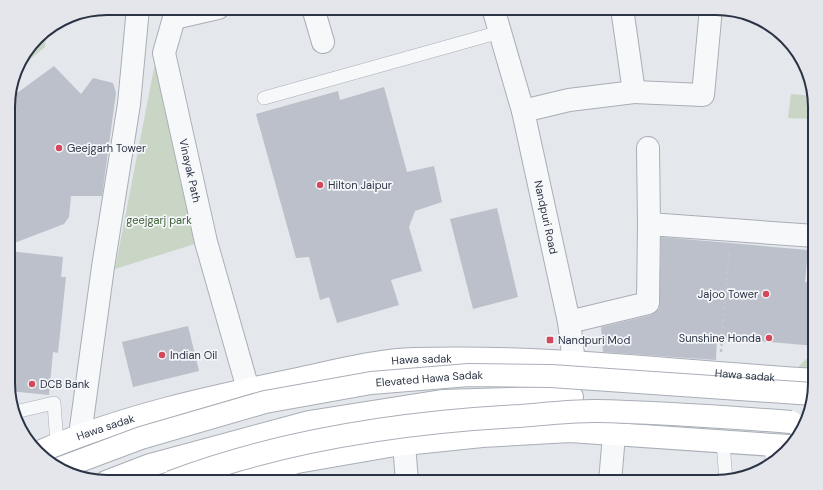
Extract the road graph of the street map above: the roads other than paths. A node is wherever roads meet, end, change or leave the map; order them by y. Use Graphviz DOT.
graph roads {
  1 [pos="137,15"];
  2 [pos="187,15"];
  3 [pos="315,15"];
  4 [pos="495,15"];
  5 [pos="623,15"];
  6 [pos="710,15"];
  7 [pos="500,32"];
  8 [pos="323,42"];
  9 [pos="634,92"];
  10 [pos="264,98"];
  11 [pos="523,112"];
  12 [pos="648,148"];
  13 [pos="649,224"];
  14 [pos="808,235"];
  15 [pos="569,322"];
  16 [pos="574,362"];
  17 [pos="808,380"];
  18 [pos="248,389"];
  19 [pos="807,394"];
  20 [pos="572,397"];
  21 [pos="19,411"];
  22 [pos="798,422"];
  23 [pos="570,431"];
  24 [pos="80,435"];
  25 [pos="614,435"];
  26 [pos="723,442"];
  27 [pos="404,444"];
  28 [pos="48,448"];
  29 [pos="777,452"];
  30 [pos="67,466"];
  31 [pos="725,474"];
  32 [pos="124,475"];
  33 [pos="189,475"];
  34 [pos="256,475"];
  35 [pos="406,475"];
  36 [pos="611,475"];
  1 -- 24 [label="street"];
  2 -- 18 [label="street, Vinayak Path"];
  3 -- 8 [label="street"];
  4 -- 7 [label="street, Nandpuri Road"];
  5 -- 9 [label="street"];
  6 -- 9 [label="street"];
  7 -- 10 [label="lane"];
  7 -- 11 [label="street, Nandpuri Road"];
  9 -- 11 [label="street"];
  11 -- 15 [label="street, Nandpuri Road"];
  12 -- 13 [label="street"];
  13 -- 14 [label="street"];
  13 -- 15 [label="street"];
  15 -- 16 [label="street, Nandpuri Road"];
  16 -- 17 [label="main road, Hawa sadak"];
  16 -- 18 [label="main road, Hawa sadak"];
  16 -- 20 [label="street, Nandpuri Road"];
  18 -- 24 [label="main road, Hawa sadak"];
  19 -- 30 [label="main road, Elevated Hawa Sadak, bridge"];
  20 -- 23 [label="street, Nandpuri Road"];
  20 -- 32 [label="main road"];
  21 -- 28 [label="lane"];
  22 -- 33 [label="main road, bridge"];
  23 -- 25 [label="main road"];
  23 -- 27 [label="main road"];
  24 -- 28 [label="main road, Hawa sadak"];
  25 -- 26 [label="main road"];
  25 -- 36 [label="street"];
  26 -- 29 [label="main road"];
  26 -- 31 [label="lane"];
  27 -- 34 [label="main road"];
  27 -- 35 [label="street"];
}
